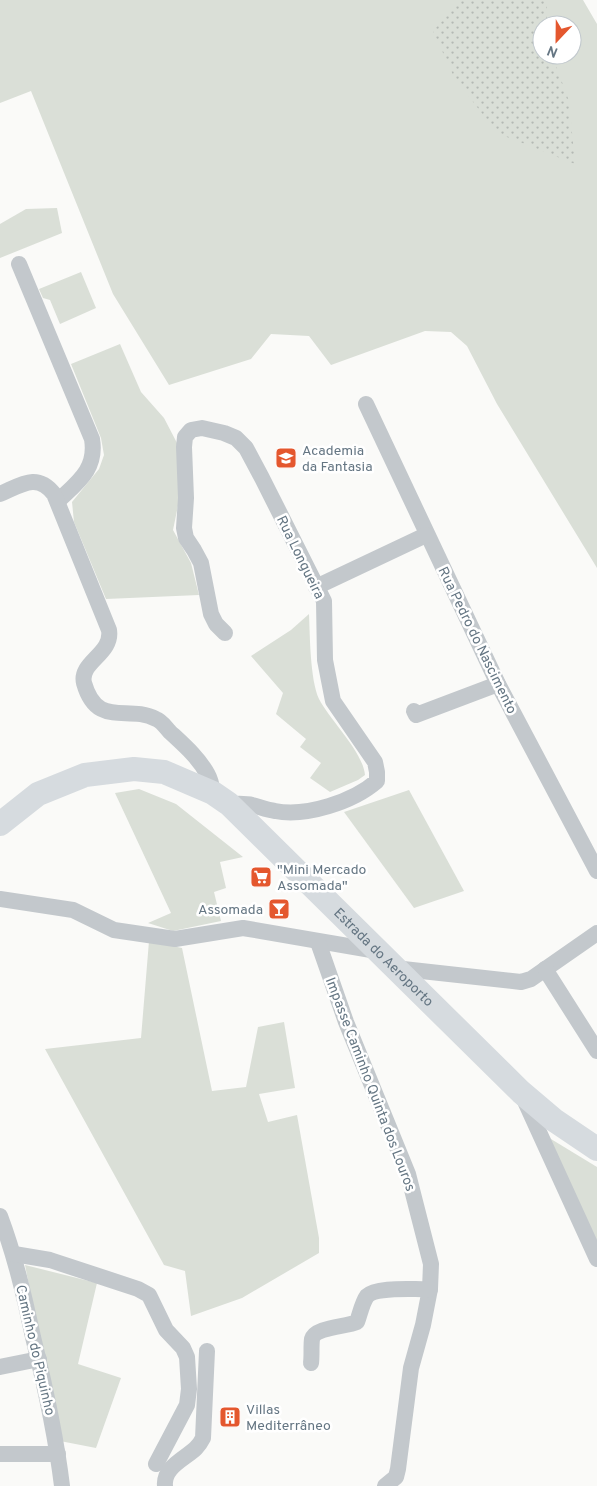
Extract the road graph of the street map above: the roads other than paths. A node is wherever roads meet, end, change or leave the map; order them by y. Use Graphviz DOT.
graph roads {
  1 [pos="19,264"];
  2 [pos="366,404"];
  3 [pos="0,494"];
  4 [pos="58,501"];
  5 [pos="426,535"];
  6 [pos="316,587"];
  7 [pos="225,633"];
  8 [pos="498,684"];
  9 [pos="414,711"];
  10 [pos="221,799"];
  11 [pos="0,824"];
  12 [pos="597,871"];
  13 [pos="0,899"];
  14 [pos="597,933"];
  15 [pos="318,942"];
  16 [pos="377,951"];
  17 [pos="394,968"];
  18 [pos="545,969"];
  19 [pos="597,1051"];
  20 [pos="521,1092"];
  21 [pos="597,1149"];
  22 [pos="0,1216"];
  23 [pos="14,1254"];
  24 [pos="597,1259"];
  25 [pos="430,1289"];
  26 [pos="207,1352"];
  27 [pos="38,1358"];
  28 [pos="311,1363"];
  29 [pos="0,1366"];
  30 [pos="0,1454"];
  31 [pos="58,1454"];
  32 [pos="156,1464"];
  33 [pos="62,1486"];
  34 [pos="165,1486"];
  35 [pos="385,1486"];
  1 -- 4 [label="street"];
  2 -- 5 [label="street, Rua Pedro do Nascimento"];
  3 -- 4 [label="street"];
  4 -- 10 [label="street"];
  5 -- 6 [label="street"];
  5 -- 8 [label="street, Rua Pedro do Nascimento"];
  6 -- 7 [label="street, Rua Longueira"];
  6 -- 10 [label="street, Rua Longueira"];
  8 -- 9 [label="street"];
  8 -- 12 [label="street, Rua Pedro do Nascimento"];
  10 -- 11 [label="main road, Estrada do Aeroporto"];
  10 -- 16 [label="main road, Estrada do Aeroporto"];
  13 -- 15 [label="street"];
  14 -- 18 [label="street"];
  15 -- 16 [label="street"];
  15 -- 25 [label="street, Impasse Caminho Quinta dos Louros"];
  16 -- 17 [label="main road, Estrada do Aeroporto"];
  17 -- 18 [label="street"];
  17 -- 20 [label="main road, Estrada do Aeroporto"];
  18 -- 19 [label="street"];
  20 -- 21 [label="main road, Estrada do Aeroporto"];
  20 -- 24 [label="street"];
  22 -- 23 [label="street, Caminho do Piquinho"];
  23 -- 27 [label="street, Caminho do Piquinho"];
  23 -- 32 [label="street"];
  25 -- 28 [label="street"];
  25 -- 35 [label="street, Impasse Caminho Quinta dos Louros"];
  26 -- 34 [label="street"];
  27 -- 29 [label="street"];
  27 -- 31 [label="street, Caminho do Piquinho"];
  30 -- 31 [label="street"];
  31 -- 33 [label="street, Caminho do Piquinho"];
}
